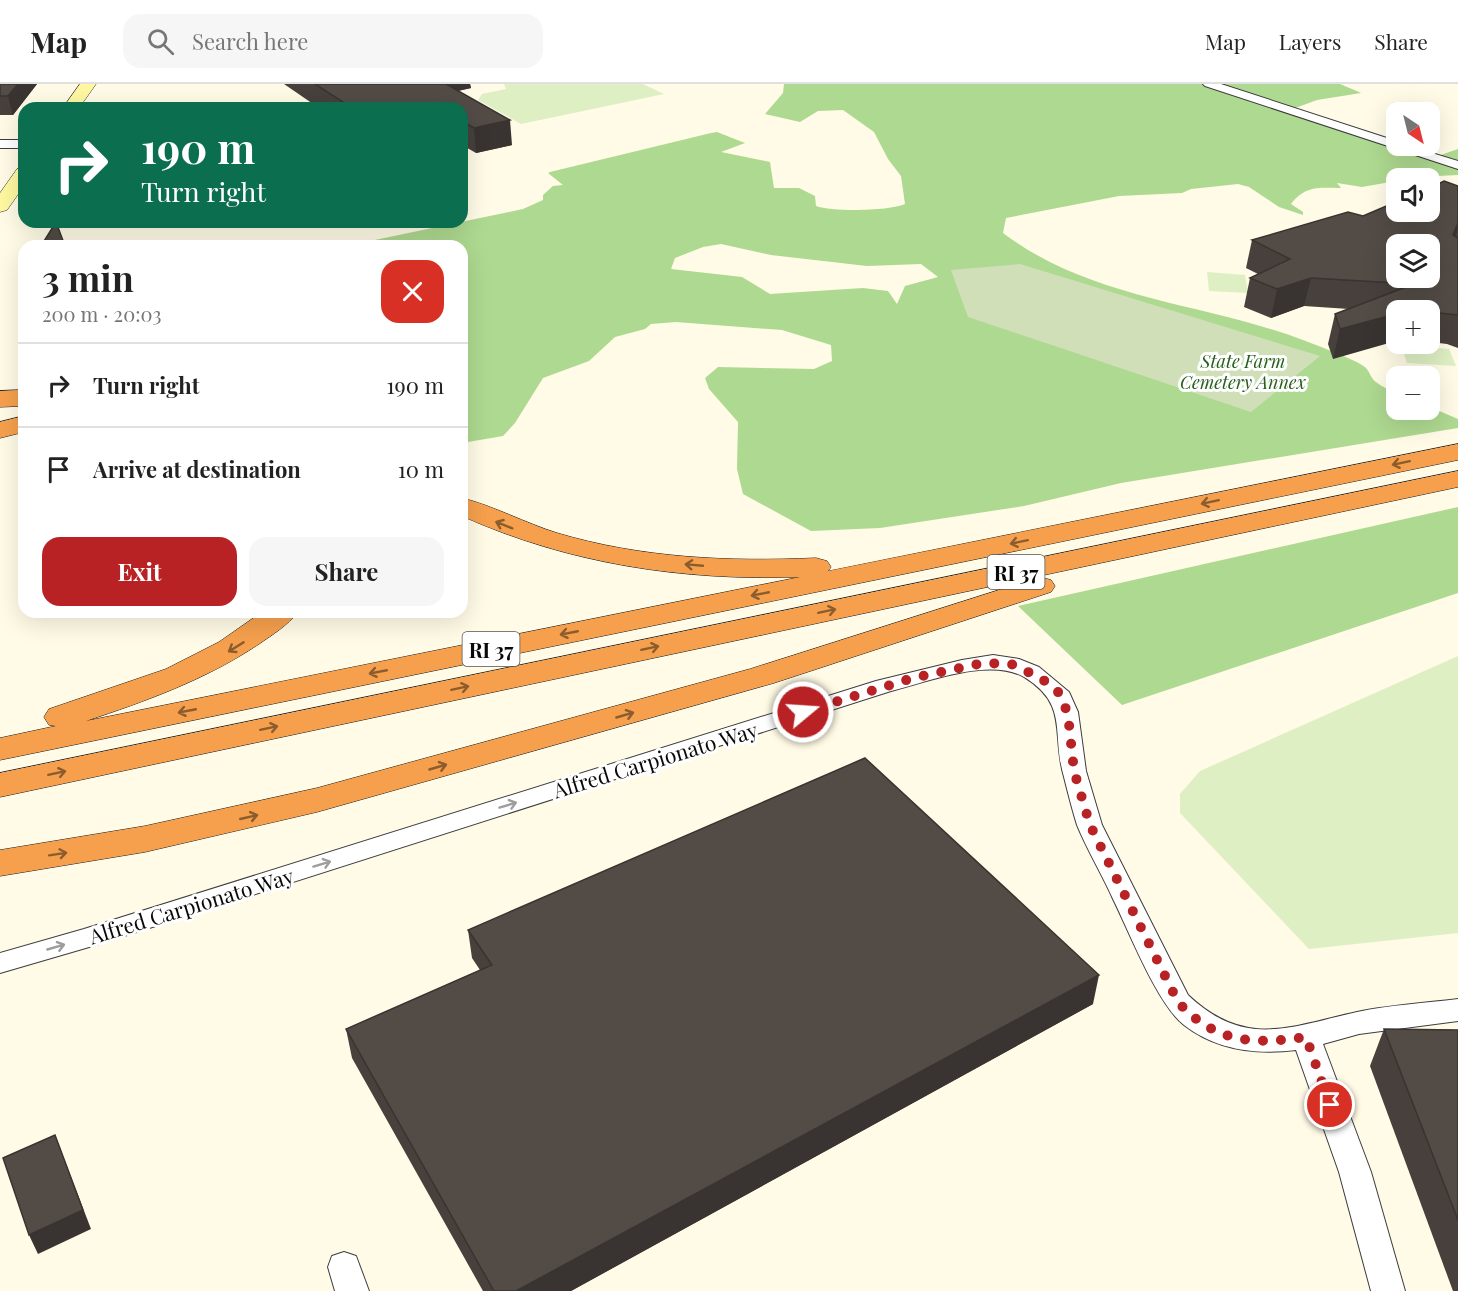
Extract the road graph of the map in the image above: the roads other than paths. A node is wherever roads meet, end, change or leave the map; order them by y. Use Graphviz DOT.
graph roads {
  1 [pos="88,84"];
  2 [pos="1209,84"];
  3 [pos="75,102"];
  4 [pos="1386,141"];
  5 [pos="0,144"];
  6 [pos="18,144"];
  7 [pos="1431,156"];
  8 [pos="1458,165"];
  9 [pos="18,181"];
  10 [pos="0,206"];
  11 [pos="18,398"];
  12 [pos="0,399"];
  13 [pos="18,426"];
  14 [pos="0,430"];
  15 [pos="1458,452"];
  16 [pos="1458,479"];
  17 [pos="1323,507"];
  18 [pos="468,509"];
  19 [pos="982,549"];
  20 [pos="274,618"];
  21 [pos="0,734"];
  22 [pos="0,748"];
  23 [pos="0,785"];
  24 [pos="0,863"];
  25 [pos="0,963"];
  26 [pos="1458,1010"];
  27 [pos="1306,1037"];
  28 [pos="1388,1291"];
  1 -- 3 [label="main road"];
  2 -- 4 [label="street"];
  5 -- 6 [label="street"];
  7 -- 8 [label="street"];
  9 -- 10 [label="main road"];
  11 -- 12 [label="highway"];
  13 -- 14 [label="highway"];
  15 -- 19 [label="highway, RI 37, one-way"];
  16 -- 17 [label="highway, RI 37"];
  23 -- 17 [label="highway, RI 37, one-way"];
  24 -- 17 [label="highway, one-way"];
  19 -- 18 [label="highway, one-way"];
  19 -- 22 [label="highway, RI 37, one-way"];
  20 -- 21 [label="highway, one-way"];
  25 -- 27 [label="street, Alfred Carpionato Way, one-way"];
  26 -- 27 [label="street, Alfred Carpionato Way"];
  27 -- 28 [label="street"];
}
